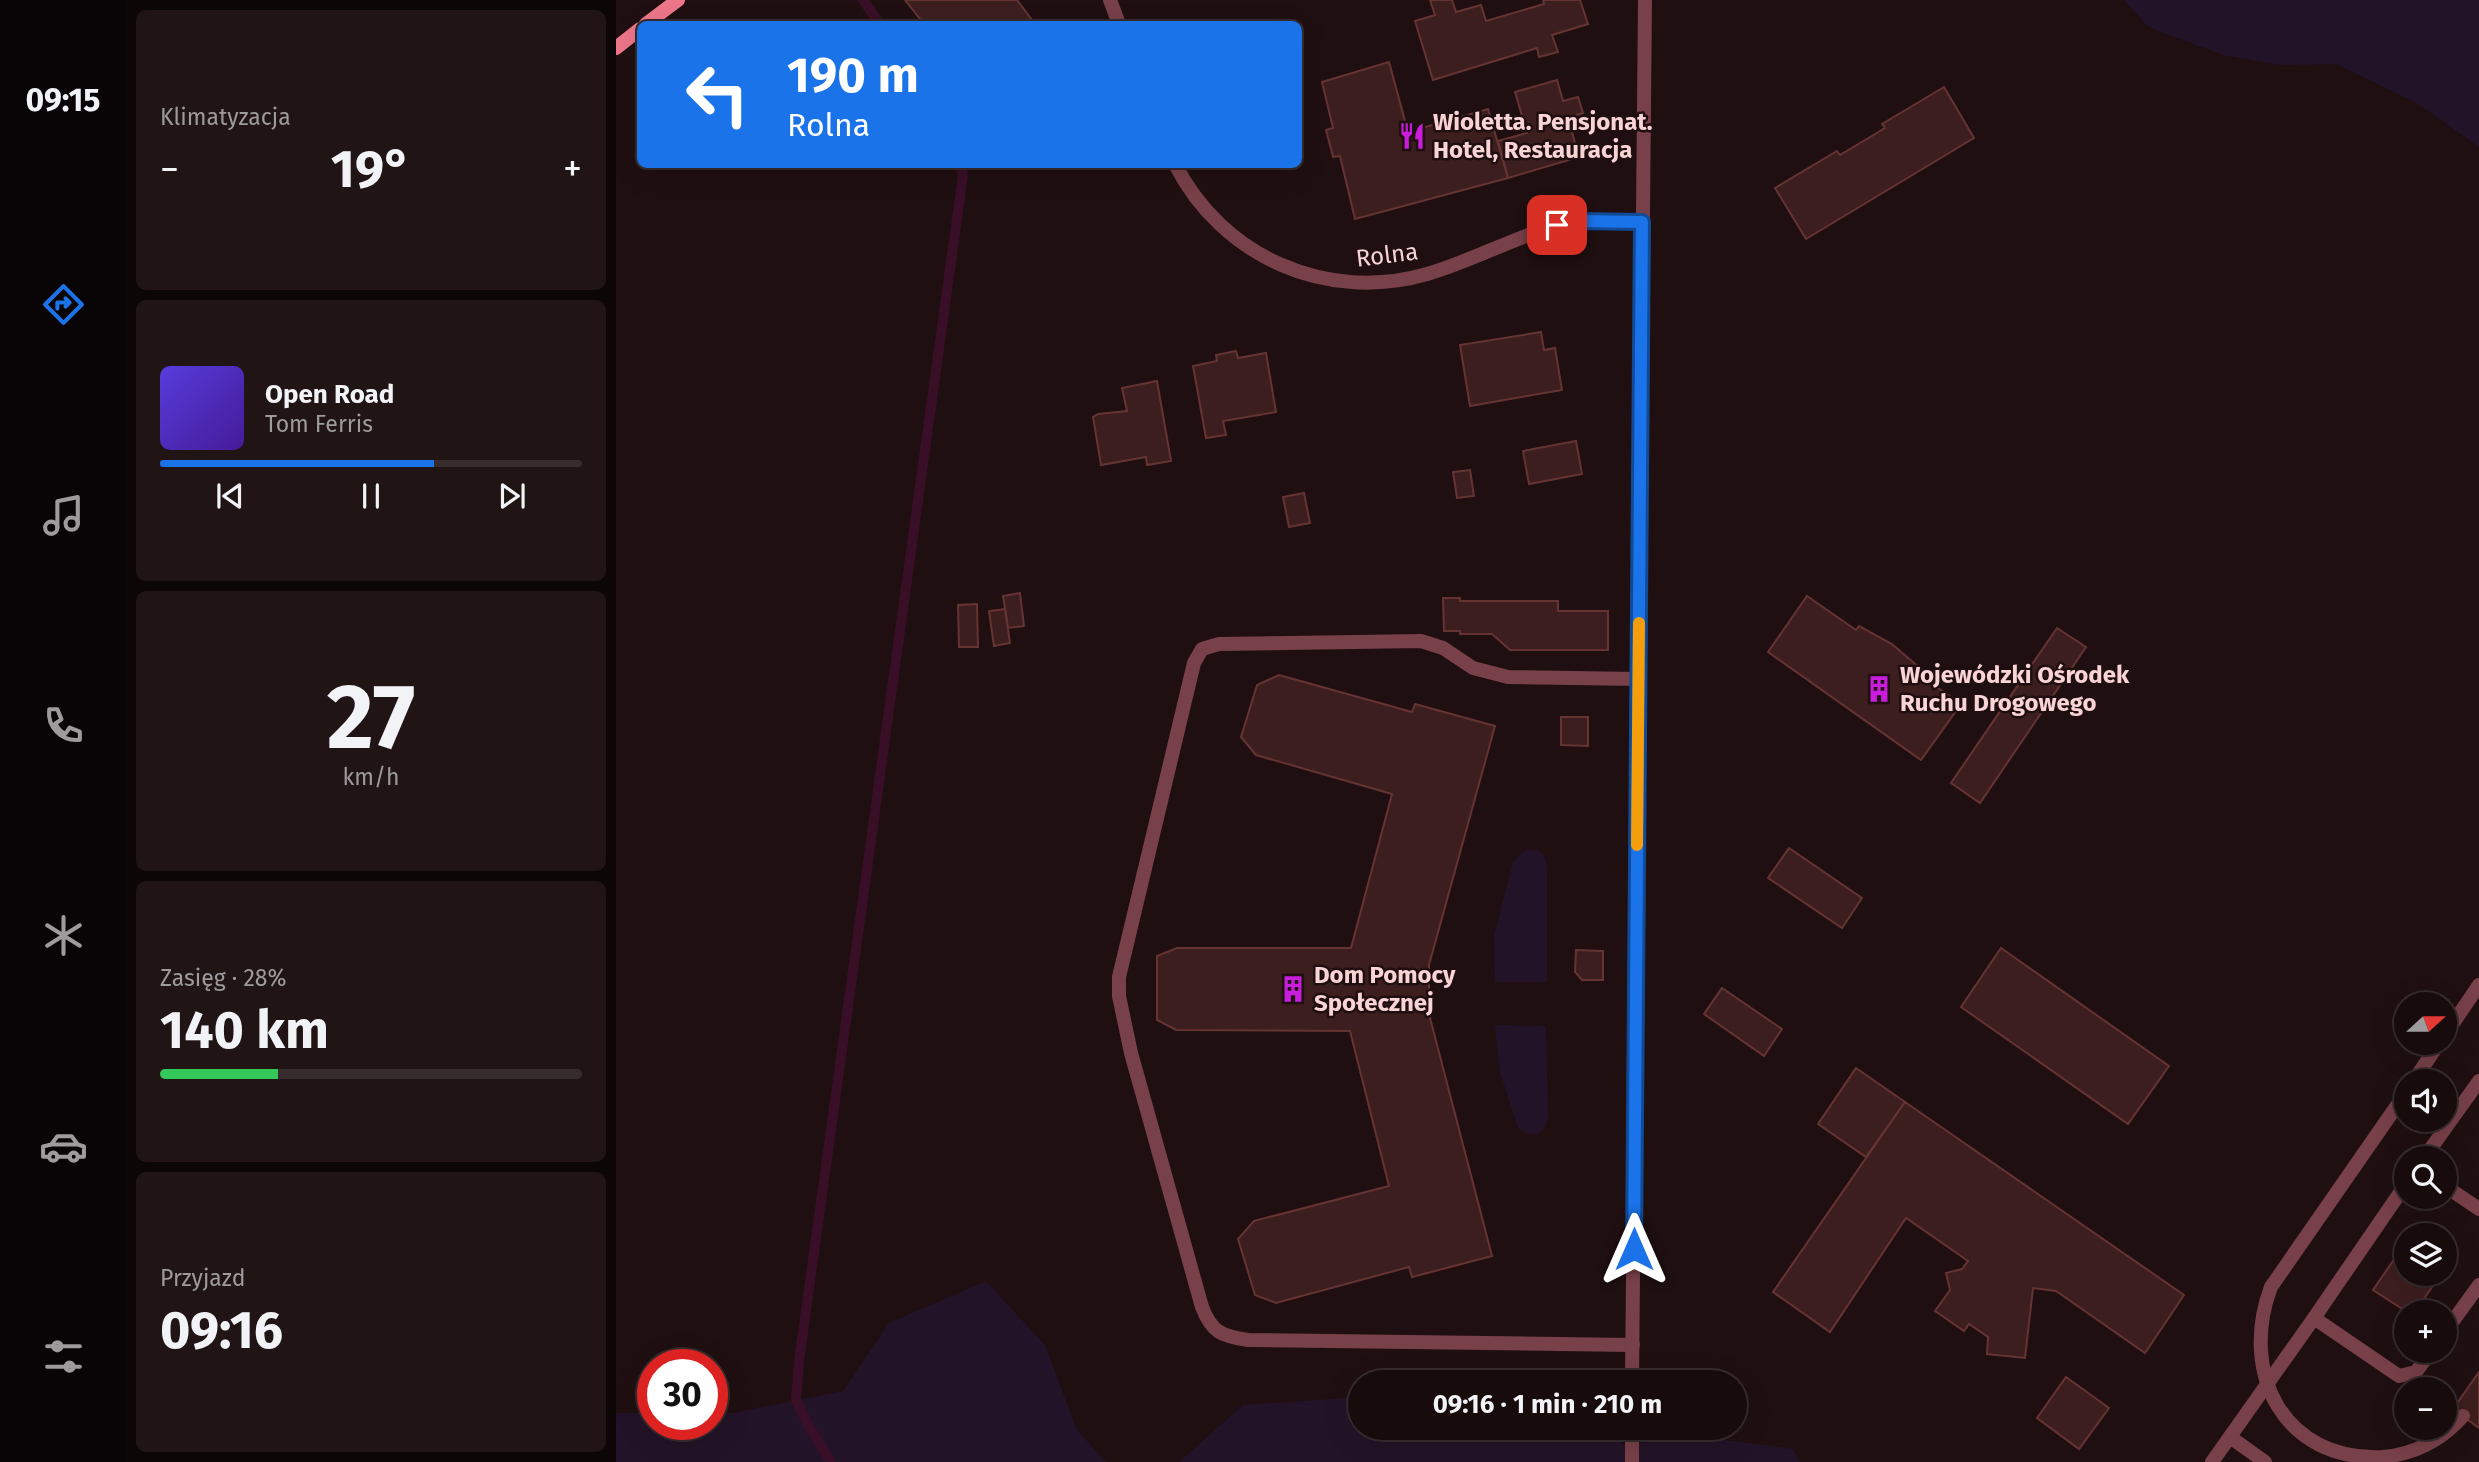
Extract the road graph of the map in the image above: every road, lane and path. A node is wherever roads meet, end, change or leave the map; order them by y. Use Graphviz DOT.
graph roads {
  1 [pos="678,0"];
  2 [pos="1110,0"];
  3 [pos="1644,0"];
  4 [pos="650,21"];
  5 [pos="1118,21"];
  6 [pos="637,31"];
  7 [pos="616,48"];
  8 [pos="1177,168"];
  9 [pos="1642,222"];
  10 [pos="1638,679"];
  11 [pos="2479,985"];
  12 [pos="2457,1017"];
  13 [pos="2479,1081"];
  14 [pos="2394,1109"];
  15 [pos="2433,1146"];
  16 [pos="2457,1194"];
  17 [pos="2394,1201"];
  18 [pos="2479,1209"];
  19 [pos="2479,1285"];
  20 [pos="2457,1315"];
  21 [pos="2314,1318"];
  22 [pos="1633,1345"];
  23 [pos="2423,1363"];
  24 [pos="1632,1370"];
  25 [pos="2463,1416"];
  26 [pos="2230,1437"];
  27 [pos="1632,1440"];
  28 [pos="1632,1462"];
  29 [pos="2212,1462"];
  30 [pos="2265,1462"];
  1 -- 4 [label="main road"];
  2 -- 5 [label="street"];
  3 -- 9 [label="street"];
  6 -- 7 [label="main road"];
  8 -- 9 [label="street, Rolna"];
  9 -- 10 [label="street"];
  10 -- 22 [label="street"];
  10 -- 22 [label="street"];
  11 -- 12 [label="street"];
  13 -- 15 [label="street"];
  14 -- 25 [label="street, bridge"];
  16 -- 18 [label="street"];
  17 -- 21 [label="street"];
  19 -- 20 [label="street"];
  21 -- 23 [label="street"];
  21 -- 26 [label="street"];
  22 -- 24 [label="street"];
  26 -- 29 [label="street"];
  26 -- 30 [label="street"];
  27 -- 28 [label="street"];
}
